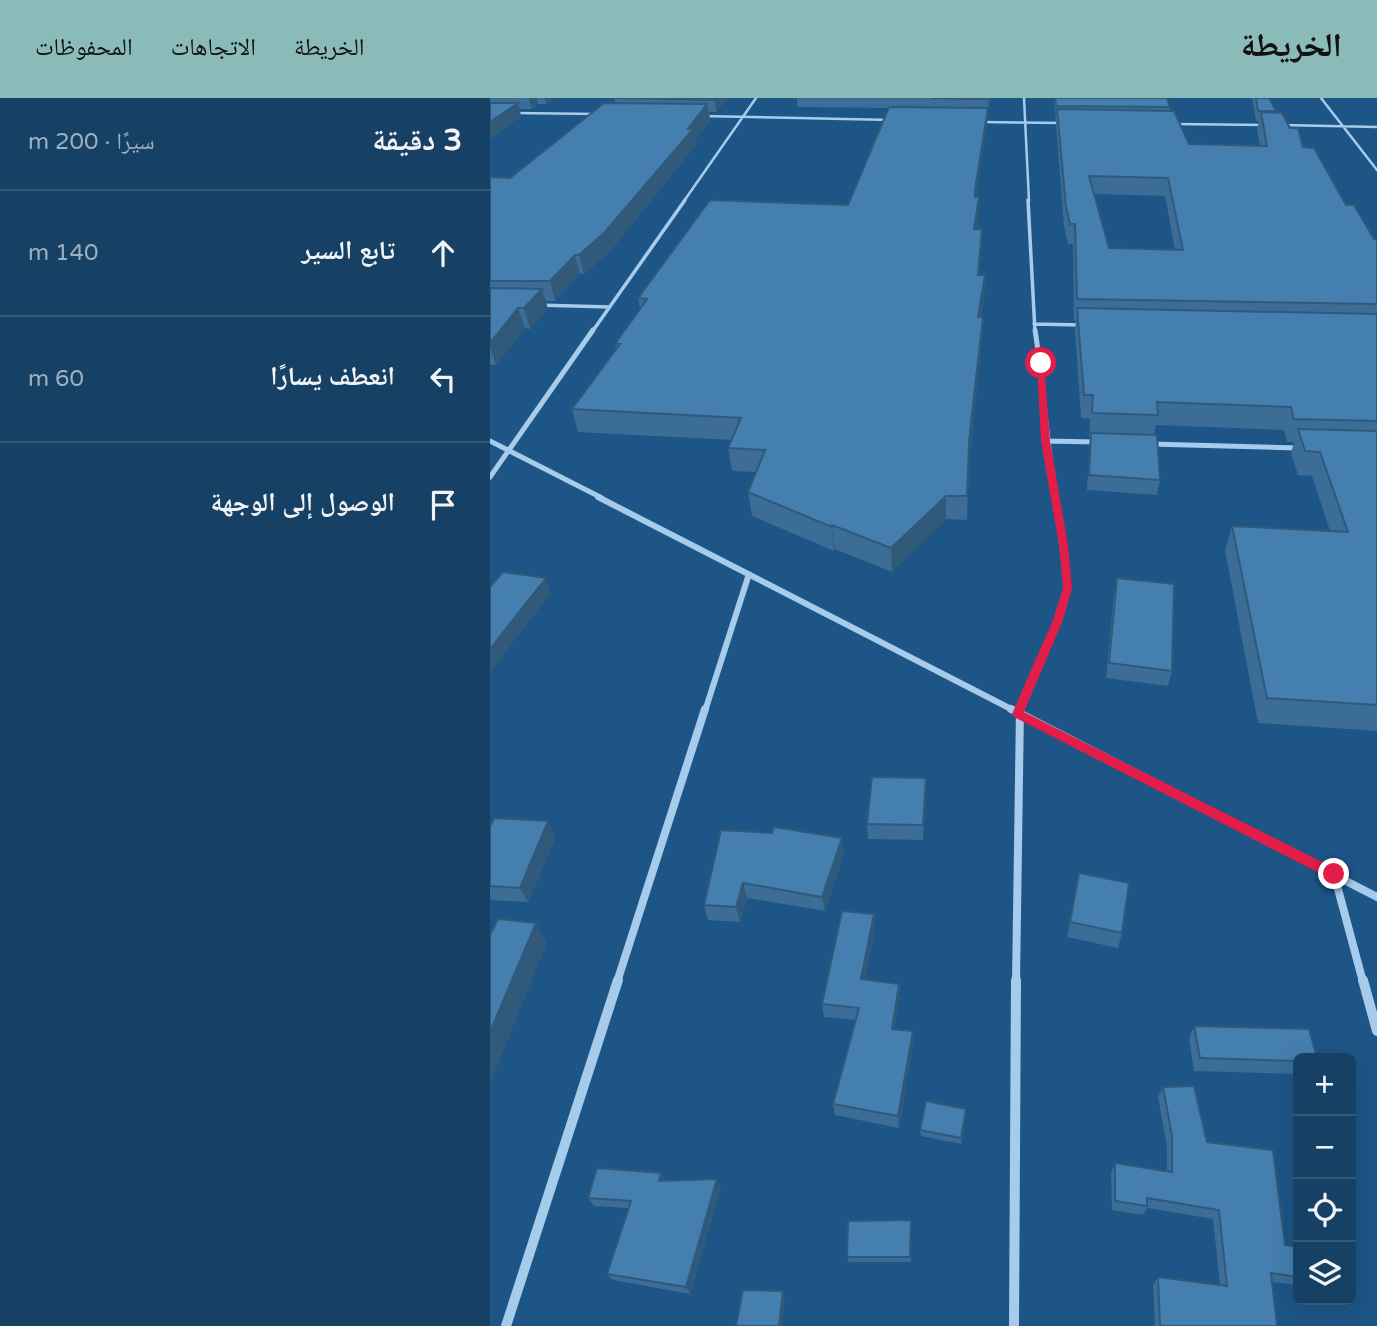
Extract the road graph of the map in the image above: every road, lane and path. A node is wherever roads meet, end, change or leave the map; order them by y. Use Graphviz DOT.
graph roads {
  1 [pos="756,98"];
  2 [pos="1024,98"];
  3 [pos="1321,98"];
  4 [pos="503,113"];
  5 [pos="610,114"];
  6 [pos="690,116"];
  7 [pos="743,117"];
  8 [pos="905,120"];
  9 [pos="972,122"];
  10 [pos="1026,123"];
  11 [pos="1067,123"];
  12 [pos="1164,124"];
  13 [pos="1342,126"];
  14 [pos="1377,127"];
  15 [pos="1377,170"];
  16 [pos="530,304"];
  17 [pos="610,307"];
  18 [pos="1034,324"];
  19 [pos="1089,325"];
  20 [pos="490,441"];
  21 [pos="1046,441"];
  22 [pos="1101,443"];
  23 [pos="1142,444"];
  24 [pos="1308,448"];
  25 [pos="510,451"];
  26 [pos="490,477"];
  27 [pos="749,574"];
  28 [pos="1018,714"];
  29 [pos="1334,874"];
  30 [pos="1377,897"];
  31 [pos="1377,1031"];
  32 [pos="506,1326"];
  33 [pos="1014,1326"];
  1 -- 7 [label="street"];
  2 -- 10 [label="street"];
  3 -- 13 [label="street"];
  4 -- 5 [label="street"];
  6 -- 7 [label="street"];
  7 -- 8 [label="street"];
  7 -- 17 [label="street"];
  9 -- 10 [label="street"];
  10 -- 11 [label="street"];
  10 -- 18 [label="street"];
  12 -- 13 [label="street"];
  13 -- 14 [label="street"];
  13 -- 15 [label="street"];
  16 -- 17 [label="street"];
  17 -- 25 [label="street"];
  18 -- 19 [label="street"];
  18 -- 21 [label="street"];
  20 -- 25 [label="street"];
  21 -- 22 [label="street"];
  21 -- 28 [label="street"];
  23 -- 24 [label="street"];
  25 -- 26 [label="street"];
  25 -- 27 [label="street"];
  27 -- 28 [label="street"];
  27 -- 32 [label="street"];
  28 -- 29 [label="street"];
  28 -- 33 [label="street"];
  29 -- 30 [label="street"];
  29 -- 31 [label="street"];
}
